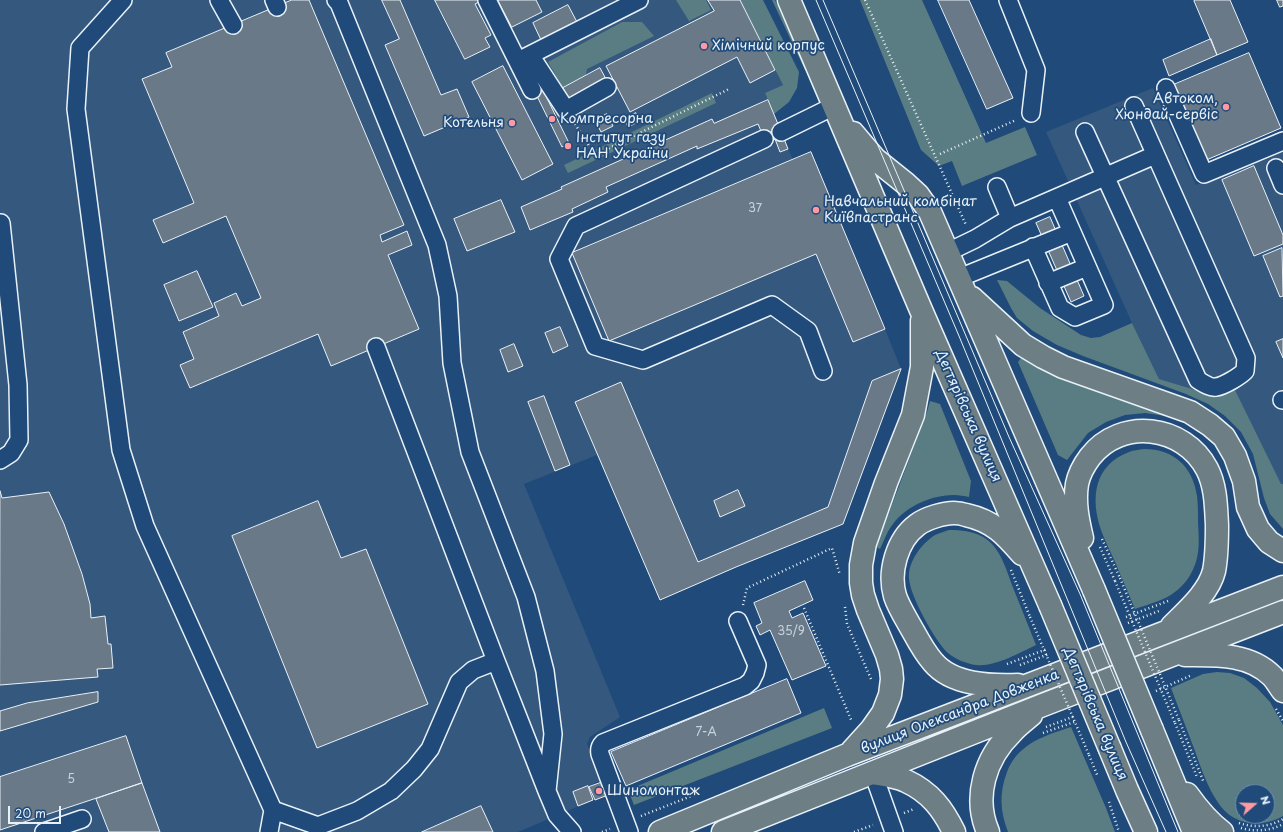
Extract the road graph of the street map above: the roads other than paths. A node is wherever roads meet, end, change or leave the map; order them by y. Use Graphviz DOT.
graph roads {
  1 [pos="123,0"];
  2 [pos="219,0"];
  3 [pos="336,0"];
  4 [pos="487,0"];
  5 [pos="640,0"];
  6 [pos="789,0"];
  7 [pos="1008,0"];
  8 [pos="233,25"];
  9 [pos="524,58"];
  10 [pos="608,86"];
  11 [pos="1166,88"];
  12 [pos="532,90"];
  13 [pos="1134,106"];
  14 [pos="837,112"];
  15 [pos="1030,113"];
  16 [pos="781,132"];
  17 [pos="1085,132"];
  18 [pos="764,139"];
  19 [pos="1283,141"];
  20 [pos="1155,155"];
  21 [pos="1276,168"];
  22 [pos="1106,177"];
  23 [pos="1283,185"];
  24 [pos="997,187"];
  25 [pos="1057,198"];
  26 [pos="1010,218"];
  27 [pos="1,223"];
  28 [pos="1072,232"];
  29 [pos="1033,247"];
  30 [pos="948,252"];
  31 [pos="1087,267"];
  32 [pos="1048,283"];
  33 [pos="962,284"];
  34 [pos="921,310"];
  35 [pos="376,347"];
  36 [pos="823,371"];
  37 [pos="0,460"];
  38 [pos="1283,551"];
  39 [pos="1034,568"];
  40 [pos="1283,587"];
  41 [pos="1094,590"];
  42 [pos="1283,612"];
  43 [pos="738,622"];
  44 [pos="1164,633"];
  45 [pos="1174,655"];
  46 [pos="496,661"];
  47 [pos="1033,684"];
  48 [pos="1283,691"];
  49 [pos="1044,705"];
  50 [pos="847,755"];
  51 [pos="1168,768"];
  52 [pos="873,773"];
  53 [pos="547,791"];
  54 [pos="1116,793"];
  55 [pos="273,810"];
  56 [pos="82,820"];
  57 [pos="1232,827"];
  58 [pos="319,829"];
  59 [pos="730,831"];
  60 [pos="44,832"];
  61 [pos="269,832"];
  62 [pos="572,832"];
  63 [pos="630,832"];
  64 [pos="660,832"];
  65 [pos="894,832"];
  66 [pos="954,832"];
  67 [pos="988,832"];
  68 [pos="1135,832"];
  69 [pos="1146,832"];
  70 [pos="1194,832"];
  1 -- 55 [label="lane"];
  2 -- 8 [label="lane"];
  3 -- 53 [label="lane"];
  4 -- 9 [label="lane"];
  5 -- 9 [label="lane"];
  6 -- 14 [label="main road, Дегтярівська вулиця"];
  7 -- 15 [label="lane"];
  9 -- 10 [label="lane"];
  9 -- 12 [label="lane"];
  11 -- 19 [label="lane"];
  13 -- 20 [label="lane"];
  14 -- 16 [label="lane"];
  14 -- 30 [label="main road"];
  14 -- 34 [label="main road, Дегтярівська вулиця"];
  17 -- 22 [label="lane"];
  18 -- 36 [label="lane"];
  20 -- 22 [label="lane"];
  20 -- 22 [label="lane"];
  21 -- 23 [label="lane"];
  22 -- 25 [label="lane"];
  24 -- 26 [label="lane"];
  25 -- 26 [label="lane"];
  25 -- 28 [label="lane"];
  26 -- 30 [label="lane"];
  27 -- 37 [label="lane"];
  28 -- 29 [label="lane"];
  28 -- 31 [label="lane"];
  29 -- 32 [label="lane"];
  29 -- 33 [label="lane"];
  30 -- 33 [label="main road"];
  31 -- 32 [label="lane"];
  31 -- 32 [label="lane"];
  33 -- 38 [label="main road"];
  33 -- 41 [label="main road"];
  34 -- 39 [label="main road, Дегтярівська вулиця"];
  34 -- 50 [label="main road"];
  35 -- 46 [label="lane"];
  39 -- 47 [label="main road"];
  39 -- 54 [label="main road, Дегтярівська вулиця, bridge"];
  40 -- 44 [label="main road, вулиця Олександра Довженка"];
  41 -- 44 [label="main road"];
  41 -- 51 [label="main road, bridge"];
  42 -- 45 [label="main road, вулиця Олександра Довженка"];
  43 -- 63 [label="lane"];
  44 -- 47 [label="main road, вулиця Олександра Довженка"];
  45 -- 48 [label="main road"];
  45 -- 49 [label="main road, вулиця Олександра Довженка"];
  46 -- 53 [label="lane"];
  46 -- 58 [label="lane"];
  47 -- 50 [label="main road, вулиця Олександра Довженка"];
  49 -- 52 [label="main road, вулиця Олександра Довженка"];
  49 -- 67 [label="main road"];
  50 -- 64 [label="main road, вулиця Олександра Довженка"];
  51 -- 57 [label="main road"];
  51 -- 70 [label="main road"];
  52 -- 59 [label="main road, вулиця Олександра Довженка"];
  52 -- 65 [label="lane"];
  52 -- 66 [label="main road, вулиця Олександра Довженка"];
  53 -- 62 [label="lane"];
  54 -- 68 [label="main road"];
  54 -- 69 [label="main road, Дегтярівська вулиця"];
  55 -- 58 [label="lane"];
  55 -- 61 [label="lane"];
  56 -- 60 [label="lane"];
}
